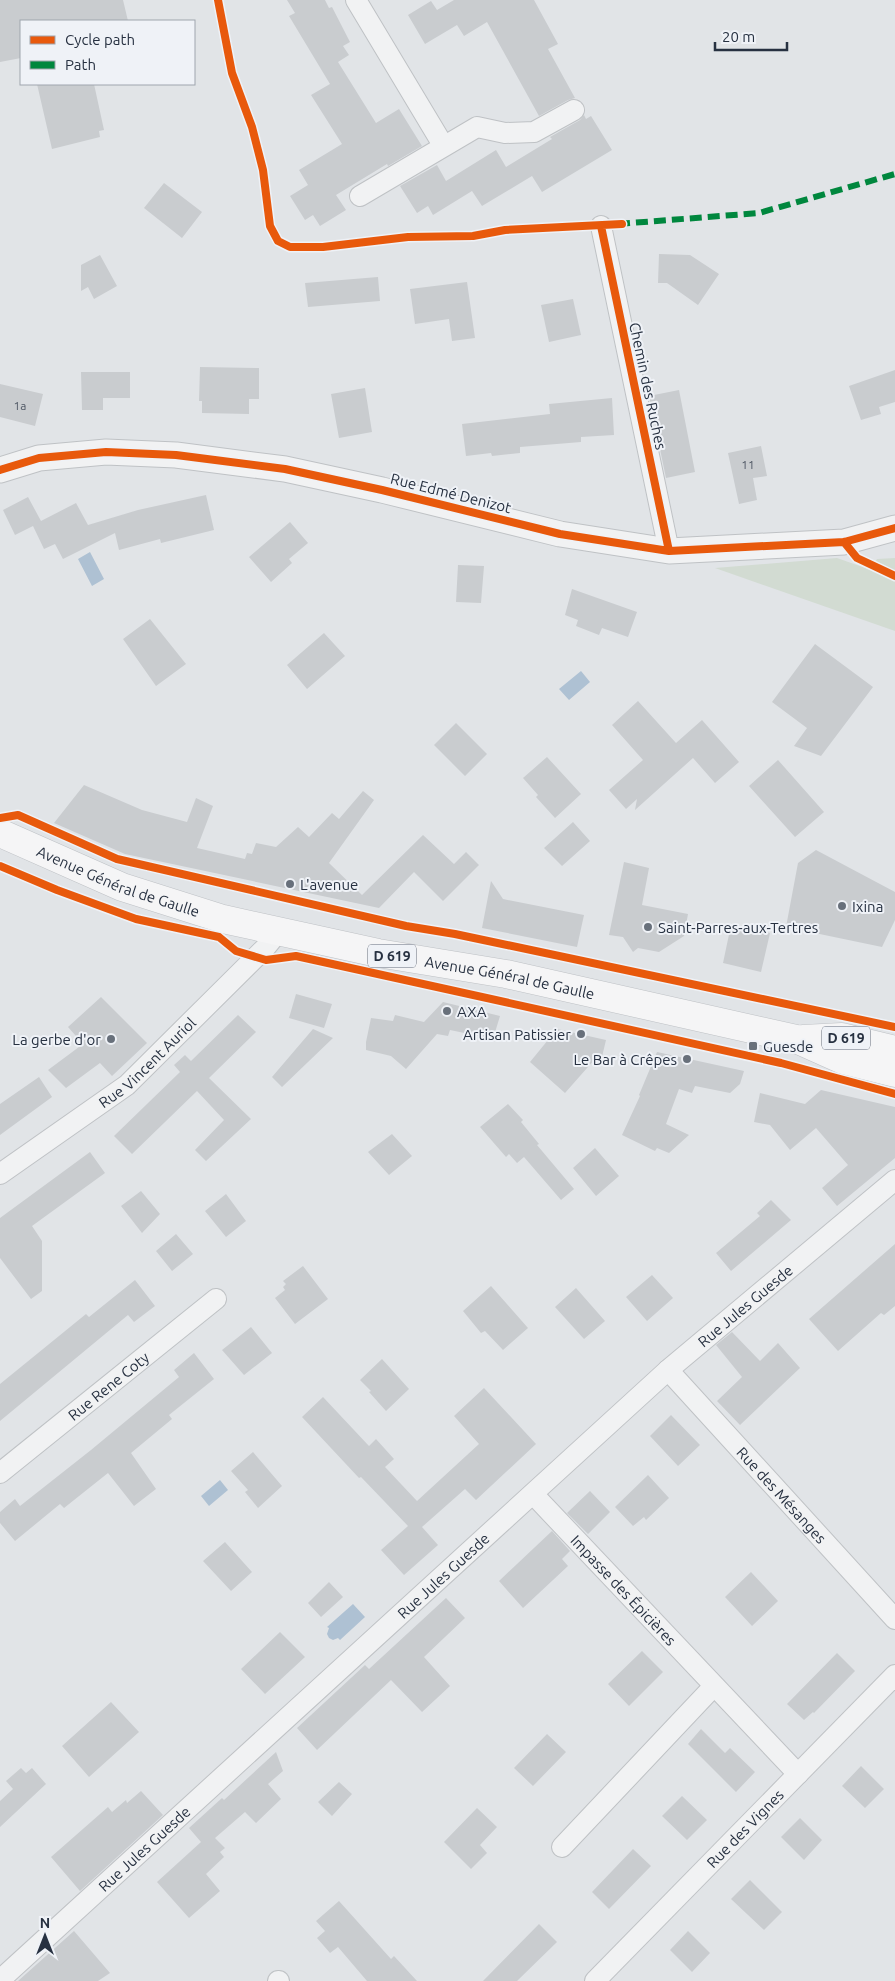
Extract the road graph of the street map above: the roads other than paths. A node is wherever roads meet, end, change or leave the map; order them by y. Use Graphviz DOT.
graph roads {
  1 [pos="356,0"];
  2 [pos="574,110"];
  3 [pos="443,145"];
  4 [pos="360,196"];
  5 [pos="601,226"];
  6 [pos="0,470"];
  7 [pos="895,528"];
  8 [pos="669,551"];
  9 [pos="0,833"];
  10 [pos="278,932"];
  11 [pos="796,1039"];
  12 [pos="895,1050"];
  13 [pos="895,1074"];
  14 [pos="0,1174"];
  15 [pos="895,1180"];
  16 [pos="216,1299"];
  17 [pos="668,1370"];
  18 [pos="0,1473"];
  19 [pos="533,1494"];
  20 [pos="895,1619"];
  21 [pos="895,1675"];
  22 [pos="714,1686"];
  23 [pos="798,1774"];
  24 [pos="562,1847"];
  25 [pos="0,1980"];
  26 [pos="595,1981"];
  1 -- 3 [label="street"];
  2 -- 3 [label="street"];
  3 -- 4 [label="street"];
  5 -- 8 [label="street, Chemin des Ruches"];
  6 -- 8 [label="street, Rue Edmé Denizot"];
  7 -- 8 [label="street, Rue Edmé Denizot"];
  9 -- 10 [label="main road, Avenue Général de Gaulle / D 619"];
  10 -- 11 [label="main road, Avenue Général de Gaulle / D 619"];
  10 -- 14 [label="street, Rue Vincent Auriol"];
  11 -- 12 [label="main road, Avenue Général de Gaulle / D 619"];
  11 -- 13 [label="main road, Avenue Général de Gaulle / D 619"];
  15 -- 17 [label="street, Rue Jules Guesde"];
  16 -- 18 [label="street, Rue Rene Coty"];
  17 -- 19 [label="street, Rue Jules Guesde"];
  17 -- 20 [label="street, Rue des Mésanges"];
  19 -- 22 [label="street, Impasse des Épicières"];
  19 -- 25 [label="street, Rue Jules Guesde"];
  21 -- 23 [label="street, Rue des Vignes"];
  22 -- 23 [label="street, Impasse des Épicières"];
  22 -- 24 [label="street"];
  23 -- 26 [label="street, Rue des Vignes"];
}
